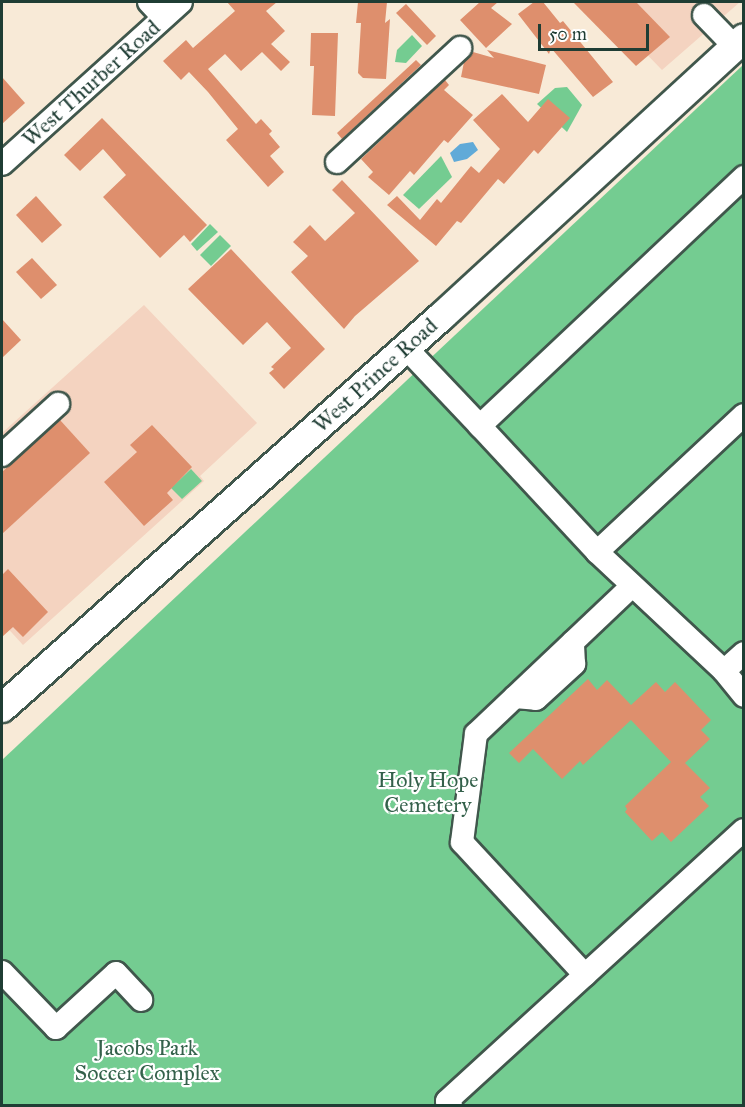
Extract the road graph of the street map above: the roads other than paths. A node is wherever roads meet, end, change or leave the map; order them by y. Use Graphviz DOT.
graph roads {
  1 [pos="181,2"];
  2 [pos="156,9"];
  3 [pos="704,15"];
  4 [pos="739,42"];
  5 [pos="460,48"];
  6 [pos="337,162"];
  7 [pos="2,164"];
  8 [pos="744,177"];
  9 [pos="406,348"];
  10 [pos="58,404"];
  11 [pos="744,415"];
  12 [pos="480,426"];
  13 [pos="2,455"];
  14 [pos="597,552"];
  15 [pos="631,587"];
  16 [pos="744,652"];
  17 [pos="724,671"];
  18 [pos="744,696"];
  19 [pos="2,708"];
  20 [pos="744,830"];
  21 [pos="2,972"];
  22 [pos="585,975"];
  23 [pos="141,1000"];
  24 [pos="451,1106"];
  1 -- 2 [label="street, West Thurber Road"];
  2 -- 7 [label="street, West Thurber Road"];
  3 -- 4 [label="street"];
  4 -- 9 [label="main road, West Prince Road"];
  5 -- 6 [label="street"];
  8 -- 12 [label="street"];
  9 -- 12 [label="street"];
  9 -- 19 [label="main road, West Prince Road"];
  10 -- 13 [label="street"];
  11 -- 14 [label="street"];
  12 -- 14 [label="street"];
  14 -- 15 [label="street"];
  15 -- 17 [label="street"];
  15 -- 22 [label="street"];
  16 -- 17 [label="street"];
  17 -- 18 [label="street"];
  20 -- 22 [label="street"];
  21 -- 23 [label="street"];
  22 -- 24 [label="street"];
}
